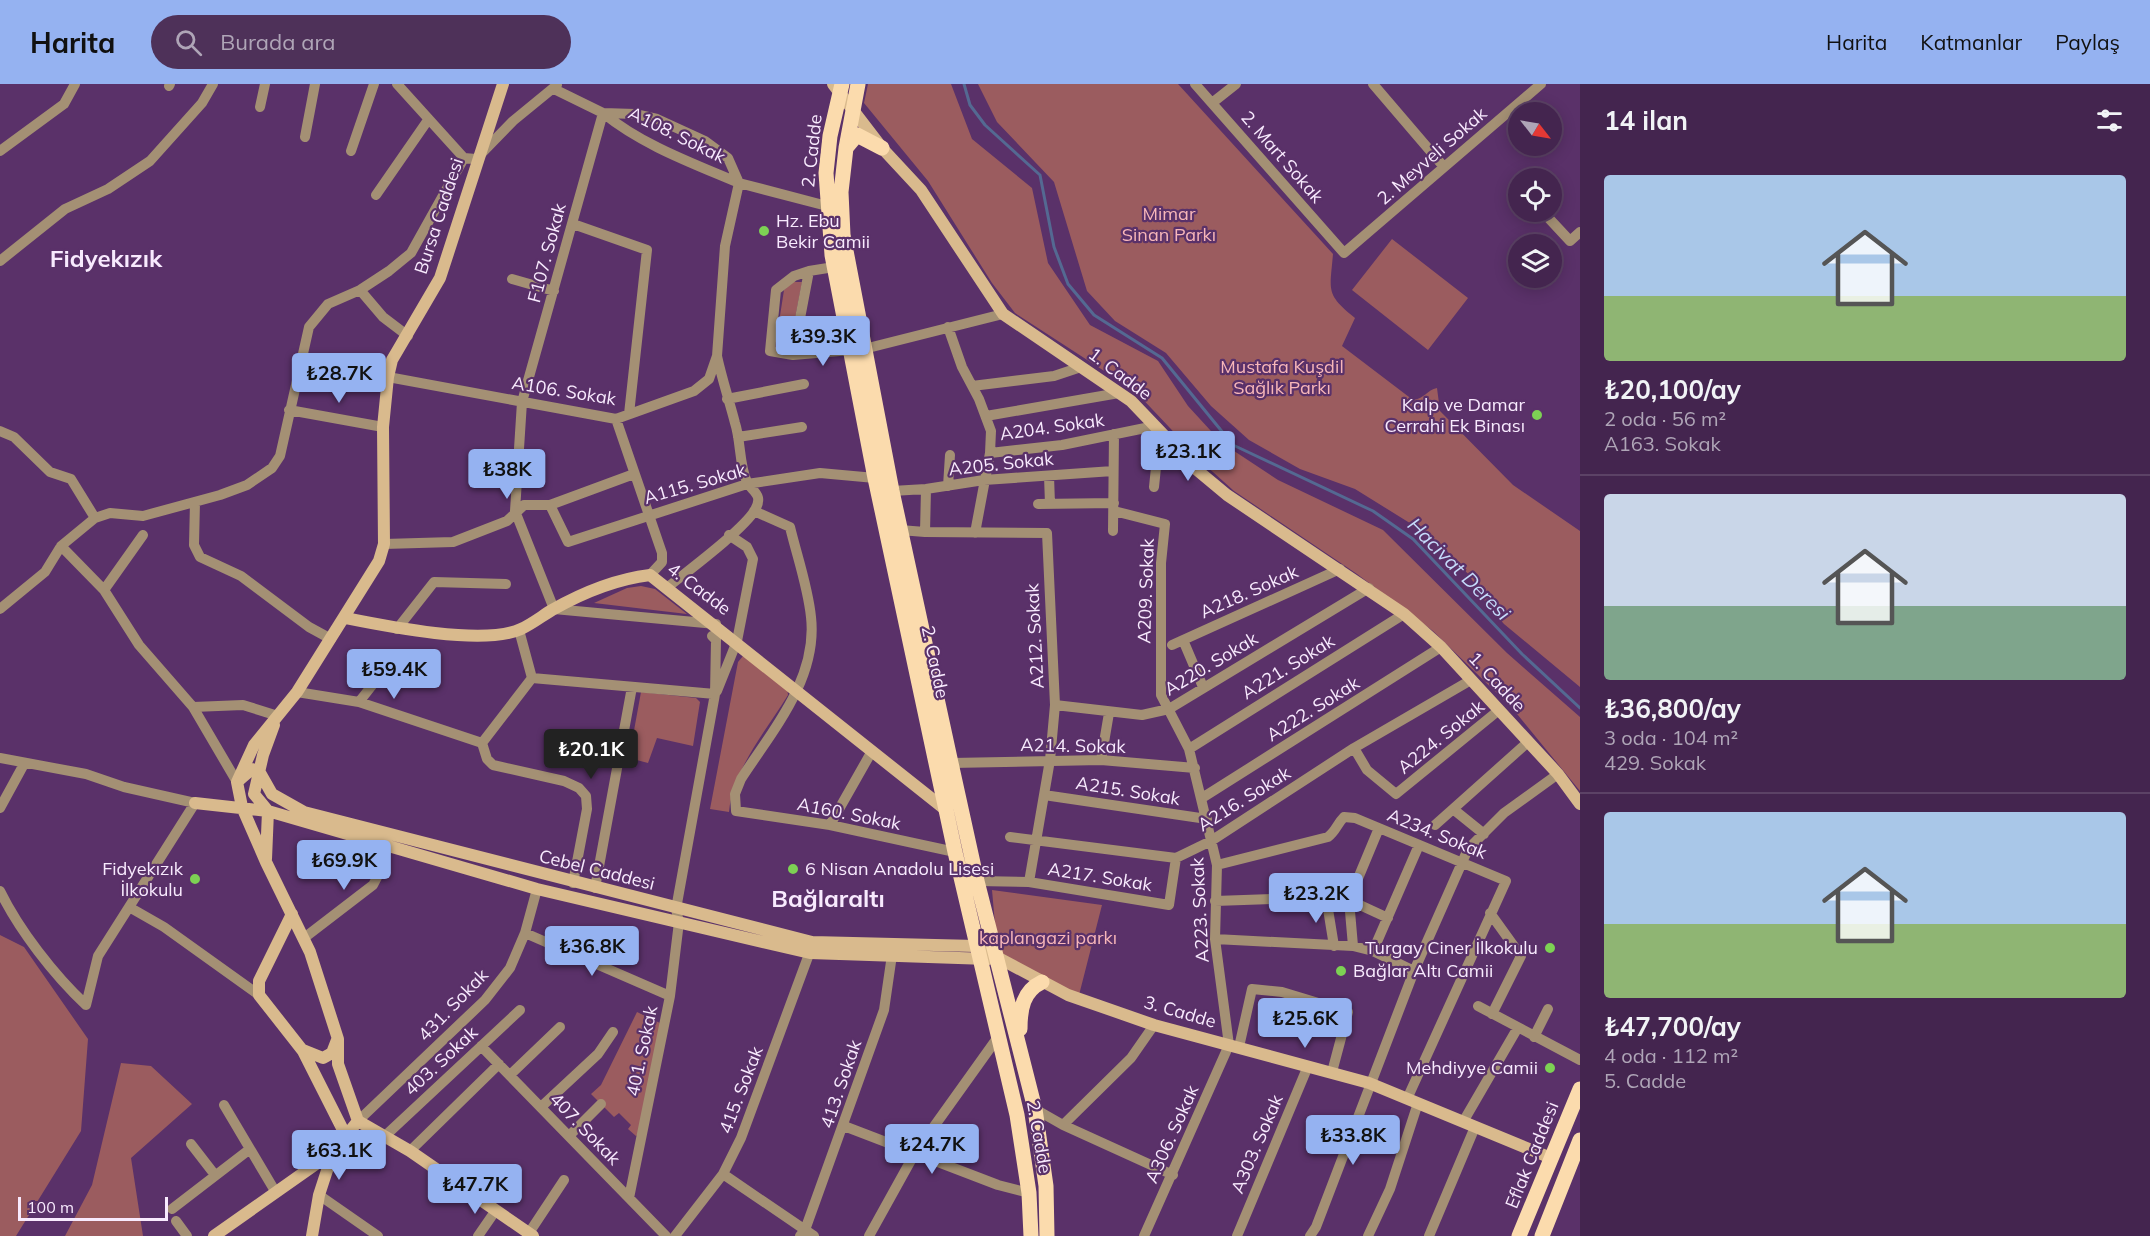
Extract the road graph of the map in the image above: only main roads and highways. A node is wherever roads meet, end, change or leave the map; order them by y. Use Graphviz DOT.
graph roads {
  1 [pos="503,84"];
  2 [pos="858,84"];
  3 [pos="838,87"];
  4 [pos="853,111"];
  5 [pos="846,148"];
  6 [pos="882,148"];
  7 [pos="857,350"];
  8 [pos="345,618"];
  9 [pos="278,716"];
  10 [pos="259,771"];
  11 [pos="237,782"];
  12 [pos="195,803"];
  13 [pos="1580,804"];
  14 [pos="242,807"];
  15 [pos="946,810"];
  16 [pos="268,811"];
  17 [pos="266,862"];
  18 [pos="577,884"];
  19 [pos="579,899"];
  20 [pos="292,914"];
  21 [pos="972,924"];
  22 [pos="947,946"];
  23 [pos="811,948"];
  24 [pos="893,951"];
  25 [pos="977,953"];
  26 [pos="998,958"];
  27 [pos="1042,982"];
  28 [pos="338,1039"];
  29 [pos="1019,1044"];
  30 [pos="302,1050"];
  31 [pos="1580,1089"];
  32 [pos="358,1121"];
  33 [pos="346,1136"];
  34 [pos="1580,1140"];
  35 [pos="333,1152"];
  36 [pos="1551,1158"];
  37 [pos="1575,1165"];
  38 [pos="530,1235"];
  39 [pos="214,1236"];
  40 [pos="312,1236"];
  41 [pos="1031,1236"];
  42 [pos="1047,1236"];
  43 [pos="1520,1236"];
  44 [pos="1542,1236"];
  1 -- 8 [label="main road, Bursa Caddesi"];
  2 -- 4 [label="main road, 2. Cadde"];
  3 -- 4 [label="main road, 1. Cadde"];
  3 -- 7 [label="main road, 2. Cadde"];
  4 -- 5 [label="main road, 2. Cadde"];
  4 -- 6 [label="main road, 1. Cadde"];
  5 -- 6 [label="main road"];
  5 -- 7 [label="main road, 2. Cadde"];
  6 -- 13 [label="main road, 1. Cadde"];
  7 -- 15 [label="main road, 2. Cadde"];
  7 -- 26 [label="main road, 2. Cadde"];
  8 -- 9 [label="main road, Bursa Caddesi"];
  8 -- 15 [label="main road, 4. Cadde"];
  9 -- 10 [label="main road"];
  9 -- 11 [label="main road, Bursa Caddesi"];
  10 -- 11 [label="main road"];
  10 -- 16 [label="main road"];
  10 -- 18 [label="main road, Cebel Caddesi"];
  11 -- 14 [label="main road"];
  12 -- 14 [label="main road, Cebel Caddesi"];
  14 -- 16 [label="main road, Cebel Caddesi"];
  14 -- 17 [label="main road"];
  15 -- 21 [label="main road, 2. Cadde"];
  16 -- 17 [label="main road"];
  16 -- 19 [label="main road, Cebel Caddesi"];
  17 -- 20 [label="main road"];
  18 -- 19 [label="main road"];
  18 -- 23 [label="main road, Cebel Caddesi"];
  19 -- 23 [label="main road, Cebel Caddesi"];
  20 -- 28 [label="main road"];
  20 -- 30 [label="main road"];
  21 -- 22 [label="main road"];
  21 -- 25 [label="main road, 2. Cadde"];
  22 -- 24 [label="main road, Cebel Caddesi"];
  22 -- 25 [label="main road, Cebel Caddesi"];
  23 -- 24 [label="main road, Cebel Caddesi"];
  24 -- 25 [label="main road, Cebel Caddesi"];
  25 -- 26 [label="main road, 3. Cadde"];
  25 -- 41 [label="main road, 2. Cadde"];
  26 -- 27 [label="main road, 3. Cadde"];
  26 -- 29 [label="main road, 2. Cadde"];
  27 -- 29 [label="main road"];
  27 -- 36 [label="main road, 3. Cadde"];
  28 -- 30 [label="main road"];
  28 -- 32 [label="main road"];
  29 -- 42 [label="main road, 2. Cadde"];
  30 -- 33 [label="main road"];
  31 -- 36 [label="main road, Eflak Caddesi"];
  32 -- 33 [label="main road"];
  32 -- 38 [label="main road"];
  33 -- 35 [label="main road"];
  34 -- 37 [label="main road"];
  35 -- 39 [label="main road"];
  35 -- 40 [label="main road"];
  36 -- 43 [label="main road, Eflak Caddesi"];
  37 -- 44 [label="main road"];
}
